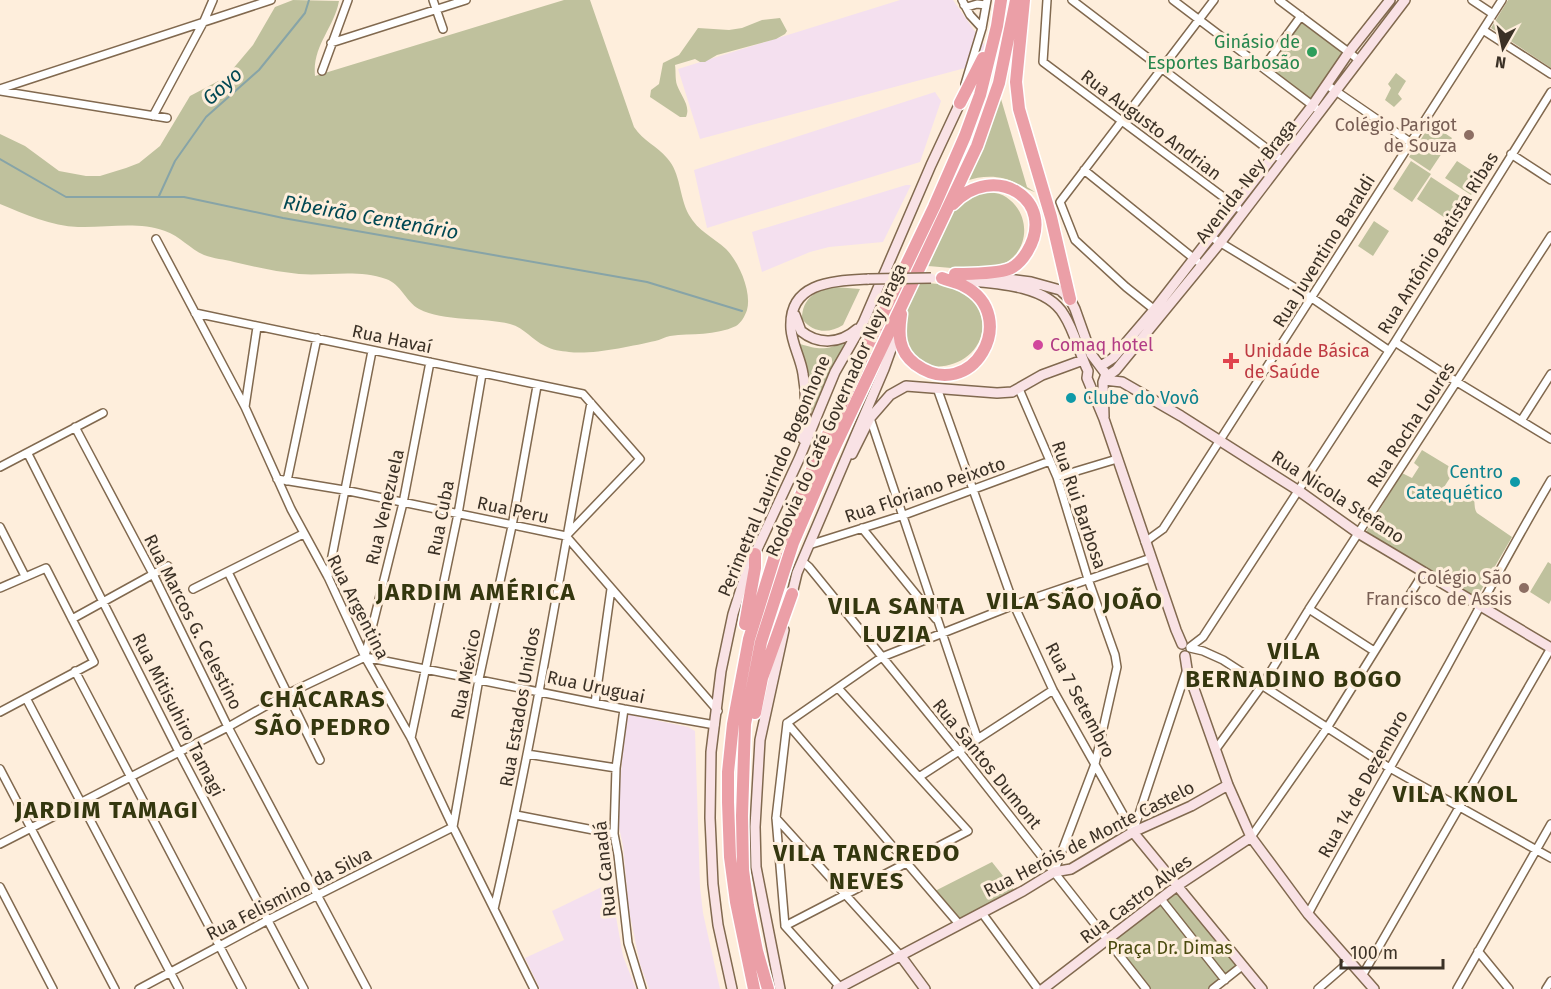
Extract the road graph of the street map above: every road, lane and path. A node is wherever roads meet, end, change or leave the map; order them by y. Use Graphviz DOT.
graph roads {
  1 [pos="213,0"];
  2 [pos="271,0"];
  3 [pos="348,0"];
  4 [pos="433,0"];
  5 [pos="466,0"];
  6 [pos="1001,0"];
  7 [pos="1016,0"];
  8 [pos="1024,0"];
  9 [pos="1047,0"];
  10 [pos="1072,0"];
  11 [pos="1173,0"];
  12 [pos="1214,0"];
  13 [pos="1279,0"];
  14 [pos="1405,0"];
  15 [pos="1472,0"];
  16 [pos="1502,0"];
  17 [pos="1387,1"];
  18 [pos="963,3"];
  19 [pos="986,3"];
  20 [pos="436,10"];
  21 [pos="1397,10"];
  22 [pos="1493,14"];
  23 [pos="1301,16"];
  24 [pos="1199,20"];
  25 [pos="204,21"];
  26 [pos="997,26"];
  27 [pos="443,28"];
  28 [pos="982,28"];
  29 [pos="1483,30"];
  30 [pos="331,43"];
  31 [pos="1349,52"];
  32 [pos="1359,60"];
  33 [pos="1162,68"];
  34 [pos="1263,68"];
  35 [pos="322,70"];
  36 [pos="1551,74"];
  37 [pos="1330,88"];
  38 [pos="0,90"];
  39 [pos="1551,92"];
  40 [pos="960,103"];
  41 [pos="1316,108"];
  42 [pos="153,116"];
  43 [pos="167,118"];
  44 [pos="1121,122"];
  45 [pos="1410,142"];
  46 [pos="1274,154"];
  47 [pos="1511,154"];
  48 [pos="1283,160"];
  49 [pos="1084,170"];
  50 [pos="1551,180"];
  51 [pos="948,209"];
  52 [pos="1239,209"];
  53 [pos="1551,236"];
  54 [pos="1211,237"];
  55 [pos="156,239"];
  56 [pos="1220,243"];
  57 [pos="1193,258"];
  58 [pos="1202,264"];
  59 [pos="955,274"];
  60 [pos="937,278"];
  61 [pos="904,298"];
  62 [pos="1312,298"];
  63 [pos="1070,299"];
  64 [pos="795,309"];
  65 [pos="1158,312"];
  66 [pos="195,313"];
  67 [pos="863,323"];
  68 [pos="257,327"];
  69 [pos="899,328"];
  70 [pos="317,338"];
  71 [pos="1395,342"];
  72 [pos="1388,350"];
  73 [pos="372,351"];
  74 [pos="1083,360"];
  75 [pos="430,363"];
  76 [pos="1100,366"];
  77 [pos="482,374"];
  78 [pos="1551,374"];
  79 [pos="1088,376"];
  80 [pos="1104,379"];
  81 [pos="1457,382"];
  82 [pos="537,386"];
  83 [pos="937,388"];
  84 [pos="1019,389"];
  85 [pos="591,403"];
  86 [pos="245,407"];
  87 [pos="102,413"];
  88 [pos="870,418"];
  89 [pos="1104,419"];
  90 [pos="1521,421"];
  91 [pos="75,427"];
  92 [pos="1551,439"];
  93 [pos="1220,440"];
  94 [pos="28,454"];
  95 [pos="798,459"];
  96 [pos="1117,459"];
  97 [pos="1050,461"];
  98 [pos="0,467"];
  99 [pos="1057,477"];
  100 [pos="278,479"];
  101 [pos="1551,480"];
  102 [pos="287,481"];
  103 [pos="344,490"];
  104 [pos="974,490"];
  105 [pos="1299,491"];
  106 [pos="403,503"];
  107 [pos="458,514"];
  108 [pos="904,515"];
  109 [pos="820,519"];
  110 [pos="512,526"];
  111 [pos="0,527"];
  112 [pos="862,528"];
  113 [pos="1358,533"];
  114 [pos="303,534"];
  115 [pos="566,536"];
  116 [pos="1145,542"];
  117 [pos="809,545"];
  118 [pos="755,554"];
  119 [pos="1151,558"];
  120 [pos="802,561"];
  121 [pos="168,566"];
  122 [pos="228,572"];
  123 [pos="1424,572"];
  124 [pos="153,574"];
  125 [pos="25,576"];
  126 [pos="328,577"];
  127 [pos="1088,579"];
  128 [pos="0,588"];
  129 [pos="193,589"];
  130 [pos="612,590"];
  131 [pos="792,594"];
  132 [pos="103,603"];
  133 [pos="1014,605"];
  134 [pos="1480,606"];
  135 [pos="1309,609"];
  136 [pos="72,619"];
  137 [pos="939,622"];
  138 [pos="943,633"];
  139 [pos="1551,648"];
  140 [pos="1187,649"];
  141 [pos="1374,651"];
  142 [pos="365,657"];
  143 [pos="882,657"];
  144 [pos="425,668"];
  145 [pos="1188,669"];
  146 [pos="75,671"];
  147 [pos="479,679"];
  148 [pos="1263,684"];
  149 [pos="838,688"];
  150 [pos="1053,690"];
  151 [pos="539,691"];
  152 [pos="287,694"];
  153 [pos="26,698"];
  154 [pos="595,703"];
  155 [pos="624,709"];
  156 [pos="718,711"];
  157 [pos="0,712"];
  158 [pos="787,723"];
  159 [pos="715,725"];
  160 [pos="228,727"];
  161 [pos="1327,728"];
  162 [pos="977,737"];
  163 [pos="411,738"];
  164 [pos="731,742"];
  165 [pos="1216,749"];
  166 [pos="958,750"];
  167 [pos="179,752"];
  168 [pos="527,754"];
  169 [pos="320,760"];
  170 [pos="1095,764"];
  171 [pos="743,767"];
  172 [pos="1388,767"];
  173 [pos="616,768"];
  174 [pos="0,769"];
  175 [pos="131,776"];
  176 [pos="919,777"];
  177 [pos="1228,785"];
  178 [pos="82,803"];
  179 [pos="1459,808"];
  180 [pos="516,815"];
  181 [pos="776,818"];
  182 [pos="1551,824"];
  183 [pos="453,827"];
  184 [pos="31,828"];
  185 [pos="1133,832"];
  186 [pos="614,834"];
  187 [pos="1251,837"];
  188 [pos="0,844"];
  189 [pos="1536,849"];
  190 [pos="1551,858"];
  191 [pos="906,863"];
  192 [pos="1054,872"];
  193 [pos="1177,886"];
  194 [pos="0,887"];
  195 [pos="318,896"];
  196 [pos="845,896"];
  197 [pos="1161,899"];
  198 [pos="494,909"];
  199 [pos="982,913"];
  200 [pos="1308,914"];
  201 [pos="268,920"];
  202 [pos="959,924"];
  203 [pos="785,926"];
  204 [pos="1108,940"];
  205 [pos="219,946"];
  206 [pos="1478,951"];
  207 [pos="900,955"];
  208 [pos="1349,962"];
  209 [pos="1242,966"];
  210 [pos="171,973"];
  211 [pos="1362,976"];
  212 [pos="1225,980"];
  213 [pos="1551,981"];
  214 [pos="838,988"];
  215 [pos="53,989"];
  216 [pos="115,989"];
  217 [pos="140,989"];
  218 [pos="179,989"];
  219 [pos="242,989"];
  220 [pos="304,989"];
  221 [pos="367,989"];
  222 [pos="534,989"];
  223 [pos="642,989"];
  224 [pos="732,989"];
  225 [pos="754,989"];
  226 [pos="768,989"];
  227 [pos="782,989"];
  228 [pos="926,989"];
  229 [pos="1038,989"];
  230 [pos="1043,989"];
  231 [pos="1146,989"];
  232 [pos="1213,989"];
  233 [pos="1262,989"];
  234 [pos="1318,989"];
  235 [pos="1374,989"];
  236 [pos="1457,989"];
  237 [pos="1509,989"];
  238 [pos="1546,989"];
  1 -- 25 [label="street"];
  2 -- 25 [label="street"];
  3 -- 30 [label="street"];
  4 -- 20 [label="street"];
  5 -- 20 [label="street"];
  6 -- 26 [label="highway, Rodovia do Café Governador Ney Braga"];
  7 -- 51 [label="highway, Rodovia do Café Governador Ney Braga"];
  8 -- 63 [label="highway"];
  9 -- 44 [label="street, Rua Augusto Andrian"];
  10 -- 33 [label="street"];
  11 -- 24 [label="street"];
  12 -- 24 [label="street"];
  13 -- 23 [label="street"];
  14 -- 21 [label="main road, Avenida Ney Braga"];
  15 -- 22 [label="street"];
  16 -- 22 [label="street, Rua Juventino Baraldi"];
  17 -- 21 [label="street"];
  17 -- 31 [label="main road, Avenida Ney Braga"];
  18 -- 19 [label="street"];
  18 -- 28 [label="street"];
  19 -- 28 [label="street, Perimetral Laurindo Bogonhone"];
  20 -- 27 [label="street"];
  20 -- 30 [label="street"];
  21 -- 32 [label="main road, Avenida Ney Braga"];
  22 -- 29 [label="street, Rua Juventino Baraldi"];
  23 -- 31 [label="street"];
  23 -- 34 [label="street"];
  24 -- 33 [label="street"];
  24 -- 34 [label="street"];
  25 -- 38 [label="street"];
  25 -- 42 [label="street"];
  26 -- 40 [label="highway"];
  26 -- 164 [label="highway, Rodovia do Café Governador Ney Braga"];
  28 -- 40 [label="street, Perimetral Laurindo Bogonhone"];
  29 -- 36 [label="street"];
  29 -- 45 [label="street, Rua Juventino Baraldi"];
  30 -- 35 [label="street"];
  31 -- 32 [label="street"];
  31 -- 37 [label="main road, Avenida Ney Braga"];
  32 -- 37 [label="main road, Avenida Ney Braga"];
  33 -- 44 [label="street"];
  33 -- 46 [label="street"];
  34 -- 41 [label="street"];
  37 -- 41 [label="main road, Avenida Ney Braga"];
  37 -- 45 [label="street"];
  38 -- 42 [label="street"];
  39 -- 47 [label="street, Rua Antônio Batista Ribas"];
  40 -- 67 [label="main road, Perimetral Laurindo Bogonhone"];
  41 -- 46 [label="main road, Avenida Ney Braga"];
  41 -- 48 [label="main road, Avenida Ney Braga"];
  42 -- 43 [label="street"];
  44 -- 49 [label="street"];
  44 -- 52 [label="street, Rua Augusto Andrian"];
  45 -- 62 [label="street, Rua Juventino Baraldi"];
  46 -- 48 [label="street"];
  46 -- 52 [label="main road, Avenida Ney Braga"];
  47 -- 50 [label="street"];
  47 -- 71 [label="street, Rua Antônio Batista Ribas"];
  48 -- 52 [label="main road, Avenida Ney Braga"];
  49 -- 57 [label="street"];
  49 -- 65 [label="street"];
  51 -- 59 [label="highway"];
  51 -- 61 [label="highway, Rodovia do Café Governador Ney Braga"];
  52 -- 54 [label="main road, Avenida Ney Braga"];
  52 -- 56 [label="main road, Avenida Ney Braga"];
  53 -- 81 [label="street, Rua Rocha Loures"];
  54 -- 56 [label="street"];
  54 -- 57 [label="main road, Avenida Ney Braga"];
  55 -- 66 [label="street, Rua Argentina"];
  56 -- 58 [label="main road, Avenida Ney Braga"];
  56 -- 62 [label="street"];
  57 -- 58 [label="street"];
  57 -- 65 [label="main road, Avenida Ney Braga"];
  58 -- 65 [label="main road, Avenida Ney Braga"];
  59 -- 60 [label="main road"];
  59 -- 63 [label="main road"];
  60 -- 64 [label="main road, bridge"];
  60 -- 69 [label="highway"];
  60 -- 74 [label="main road"];
  61 -- 69 [label="highway"];
  61 -- 171 [label="highway, Rodovia do Café Governador Ney Braga"];
  62 -- 72 [label="street"];
  62 -- 93 [label="street, Rua Juventino Baraldi"];
  63 -- 76 [label="main road"];
  64 -- 67 [label="main road"];
  64 -- 95 [label="main road"];
  65 -- 76 [label="main road, Avenida Ney Braga"];
  65 -- 80 [label="main road, Avenida Ney Braga"];
  66 -- 68 [label="street, Rua Havaí"];
  66 -- 86 [label="street, Rua Argentina"];
  67 -- 95 [label="main road, Perimetral Laurindo Bogonhone"];
  68 -- 70 [label="street, Rua Havaí"];
  68 -- 86 [label="street"];
  69 -- 109 [label="main road"];
  70 -- 73 [label="street, Rua Havaí"];
  70 -- 102 [label="street"];
  71 -- 72 [label="street, Rua Antônio Batista Ribas"];
  71 -- 81 [label="street"];
  72 -- 105 [label="street, Rua Antônio Batista Ribas"];
  73 -- 75 [label="street, Rua Havaí"];
  73 -- 103 [label="street"];
  74 -- 79 [label="main road"];
  74 -- 84 [label="main road"];
  75 -- 77 [label="street, Rua Havaí"];
  75 -- 106 [label="street, Rua Venezuela"];
  76 -- 79 [label="main road"];
  76 -- 80 [label="main road"];
  77 -- 82 [label="street, Rua Havaí"];
  77 -- 107 [label="street, Rua Cuba"];
  78 -- 90 [label="street"];
  79 -- 80 [label="main road"];
  79 -- 89 [label="main road"];
  80 -- 89 [label="main road"];
  80 -- 93 [label="main road, Rua Nicola Stefano"];
  81 -- 90 [label="street"];
  81 -- 113 [label="street, Rua Rocha Loures"];
  82 -- 85 [label="street, Rua Havaí"];
  82 -- 110 [label="street, Rua México"];
  83 -- 84 [label="main road"];
  83 -- 88 [label="main road"];
  83 -- 104 [label="street, Rua 7 Setembro"];
  84 -- 97 [label="street, Rua Rui Barbosa"];
  85 -- 115 [label="street, Rua Estados Unidos"];
  85 -- 115 [label="street"];
  86 -- 100 [label="street, Rua Argentina"];
  87 -- 91 [label="street"];
  88 -- 108 [label="street"];
  88 -- 109 [label="main road"];
  89 -- 96 [label="main road"];
  90 -- 92 [label="street"];
  91 -- 94 [label="street"];
  91 -- 124 [label="street, Rua Marcos G. Celestino"];
  93 -- 105 [label="main road, Rua Nicola Stefano"];
  93 -- 116 [label="street, Rua Juventino Baraldi"];
  94 -- 98 [label="street"];
  94 -- 132 [label="street, Rua Mitisuhiro Tamagi"];
  95 -- 118 [label="main road, Perimetral Laurindo Bogonhone"];
  96 -- 99 [label="street"];
  96 -- 116 [label="main road"];
  97 -- 99 [label="street, Rua Rui Barbosa"];
  97 -- 104 [label="street, Rua Floriano Peixoto"];
  99 -- 127 [label="street, Rua Rui Barbosa"];
  100 -- 102 [label="street, Rua Peru"];
  100 -- 114 [label="street, Rua Argentina"];
  101 -- 134 [label="street, Rua 14 de Dezembro"];
  102 -- 103 [label="street, Rua Peru"];
  103 -- 106 [label="street, Rua Peru"];
  103 -- 126 [label="street"];
  104 -- 108 [label="street, Rua Floriano Peixoto"];
  104 -- 133 [label="street, Rua 7 Setembro"];
  105 -- 113 [label="main road, Rua Nicola Stefano"];
  105 -- 140 [label="street, Rua Antônio Batista Ribas"];
  106 -- 107 [label="street, Rua Peru"];
  106 -- 142 [label="street, Rua Venezuela"];
  107 -- 110 [label="street, Rua Peru"];
  107 -- 144 [label="street, Rua Cuba"];
  108 -- 112 [label="street, Rua Floriano Peixoto"];
  108 -- 137 [label="street"];
  109 -- 117 [label="main road"];
  110 -- 115 [label="street, Rua Peru"];
  110 -- 147 [label="street, Rua México"];
  111 -- 125 [label="street"];
  112 -- 117 [label="street, Rua Floriano Peixoto"];
  112 -- 137 [label="street"];
  113 -- 123 [label="main road, Rua Nicola Stefano"];
  113 -- 135 [label="street, Rua Rocha Loures"];
  114 -- 122 [label="street"];
  114 -- 126 [label="street, Rua Argentina"];
  115 -- 130 [label="street"];
  115 -- 151 [label="street, Rua Estados Unidos"];
  116 -- 119 [label="main road"];
  117 -- 120 [label="main road"];
  118 -- 156 [label="main road, Perimetral Laurindo Bogonhone"];
  118 -- 164 [label="highway"];
  119 -- 127 [label="street"];
  119 -- 140 [label="main road"];
  120 -- 131 [label="main road"];
  120 -- 143 [label="street, Rua Santos Dumont"];
  121 -- 124 [label="street"];
  122 -- 129 [label="street"];
  122 -- 152 [label="street"];
  123 -- 134 [label="main road, Rua Nicola Stefano"];
  123 -- 141 [label="street"];
  124 -- 132 [label="street"];
  124 -- 160 [label="street, Rua Marcos G. Celestino"];
  125 -- 128 [label="street"];
  125 -- 136 [label="street"];
  126 -- 142 [label="street, Rua Argentina"];
  127 -- 133 [label="street"];
  127 -- 170 [label="street, Rua Rui Barbosa"];
  130 -- 154 [label="street"];
  130 -- 156 [label="street"];
  131 -- 171 [label="highway"];
  131 -- 227 [label="main road"];
  132 -- 136 [label="street"];
  132 -- 167 [label="street, Rua Mitisuhiro Tamagi"];
  133 -- 138 [label="street"];
  133 -- 150 [label="street, Rua 7 Setembro"];
  134 -- 139 [label="main road, Rua Nicola Stefano"];
  134 -- 172 [label="street, Rua 14 de Dezembro"];
  135 -- 141 [label="street"];
  135 -- 148 [label="street, Rua Rocha Loures"];
  136 -- 146 [label="street"];
  137 -- 138 [label="street"];
  138 -- 143 [label="street"];
  138 -- 162 [label="street"];
  139 -- 179 [label="street"];
  140 -- 145 [label="main road"];
  140 -- 148 [label="street"];
  141 -- 161 [label="street"];
  142 -- 144 [label="street, Rua Uruguai"];
  142 -- 152 [label="street"];
  142 -- 163 [label="street, Rua Argentina"];
  143 -- 149 [label="street"];
  143 -- 166 [label="street, Rua Santos Dumont"];
  144 -- 147 [label="street, Rua Uruguai"];
  144 -- 163 [label="street, Rua Cuba"];
  145 -- 165 [label="main road"];
  145 -- 185 [label="street"];
  146 -- 153 [label="street"];
  146 -- 175 [label="street"];
  147 -- 151 [label="street, Rua Uruguai"];
  147 -- 183 [label="street, Rua México"];
  148 -- 161 [label="street"];
  148 -- 165 [label="street, Rua Rocha Loures"];
  149 -- 158 [label="street"];
  149 -- 176 [label="street"];
  150 -- 162 [label="street"];
  150 -- 170 [label="street, Rua 7 Setembro"];
  151 -- 154 [label="street, Rua Uruguai"];
  151 -- 168 [label="street, Rua Estados Unidos"];
  152 -- 160 [label="street"];
  152 -- 169 [label="street"];
  153 -- 157 [label="street"];
  153 -- 178 [label="street"];
  154 -- 155 [label="street, Rua Uruguai"];
  155 -- 159 [label="street, Rua Uruguai"];
  155 -- 173 [label="street, Rua Canadá"];
  156 -- 159 [label="main road, Perimetral Laurindo Bogonhone"];
  158 -- 181 [label="street"];
  158 -- 191 [label="street"];
  159 -- 224 [label="main road, Perimetral Laurindo Bogonhone"];
  160 -- 167 [label="street"];
  160 -- 195 [label="street, Rua Marcos G. Celestino"];
  161 -- 172 [label="street"];
  161 -- 187 [label="street"];
  162 -- 166 [label="street"];
  163 -- 183 [label="street, Rua Argentina"];
  164 -- 225 [label="highway, Rodovia do Café Governador Ney Braga"];
  165 -- 177 [label="main road"];
  166 -- 176 [label="street"];
  166 -- 192 [label="street, Rua Santos Dumont"];
  167 -- 175 [label="street"];
  167 -- 201 [label="street, Rua Mitisuhiro Tamagi"];
  168 -- 173 [label="street"];
  168 -- 180 [label="street, Rua Estados Unidos"];
  170 -- 185 [label="street, Rua 7 Setembro"];
  170 -- 192 [label="street, Rua Rui Barbosa"];
  171 -- 226 [label="highway, Rodovia do Café Governador Ney Braga"];
  172 -- 179 [label="street"];
  172 -- 200 [label="street, Rua 14 de Dezembro"];
  173 -- 186 [label="street, Rua Canadá"];
  174 -- 184 [label="street"];
  175 -- 178 [label="street"];
  175 -- 205 [label="street"];
  176 -- 191 [label="street"];
  177 -- 185 [label="main road, Rua Heróis de Monte Castelo"];
  177 -- 187 [label="main road"];
  178 -- 184 [label="street"];
  178 -- 210 [label="street"];
  179 -- 189 [label="street"];
  179 -- 211 [label="street"];
  180 -- 186 [label="street"];
  180 -- 198 [label="street, Rua Estados Unidos"];
  181 -- 196 [label="street"];
  181 -- 203 [label="street"];
  182 -- 189 [label="street"];
  183 -- 195 [label="street, Rua Felismino da Silva"];
  183 -- 198 [label="street, Rua Argentina"];
  184 -- 188 [label="street"];
  184 -- 216 [label="street"];
  185 -- 192 [label="main road, Rua Heróis de Monte Castelo"];
  185 -- 193 [label="main road, Rua 7 Setembro"];
  186 -- 223 [label="street, Rua Canadá"];
  187 -- 193 [label="main road, Rua Castro Alves"];
  187 -- 200 [label="main road"];
  189 -- 190 [label="street"];
  189 -- 206 [label="street"];
  191 -- 196 [label="street"];
  191 -- 202 [label="street"];
  192 -- 199 [label="main road, Rua Heróis de Monte Castelo"];
  192 -- 204 [label="street, Rua Santos Dumont"];
  193 -- 197 [label="main road, Rua Castro Alves"];
  193 -- 209 [label="main road, Rua 7 Setembro"];
  194 -- 215 [label="street"];
  195 -- 201 [label="street, Rua Felismino da Silva"];
  195 -- 221 [label="street, Rua Marcos G. Celestino"];
  196 -- 203 [label="street"];
  196 -- 207 [label="street"];
  197 -- 204 [label="main road, Rua Castro Alves"];
  197 -- 212 [label="street"];
  198 -- 222 [label="street, Rua Argentina"];
  199 -- 202 [label="main road, Rua Heróis de Monte Castelo"];
  199 -- 229 [label="street"];
  200 -- 208 [label="main road"];
  201 -- 205 [label="street, Rua Felismino da Silva"];
  201 -- 220 [label="street, Rua Mitisuhiro Tamagi"];
  202 -- 207 [label="main road, Rua Heróis de Monte Castelo"];
  203 -- 214 [label="street"];
  204 -- 230 [label="main road, Rua Castro Alves"];
  204 -- 231 [label="street, Rua Santos Dumont"];
  205 -- 210 [label="street, Rua Felismino da Silva"];
  205 -- 219 [label="street"];
  206 -- 236 [label="street"];
  206 -- 237 [label="street"];
  207 -- 214 [label="main road, Rua Heróis de Monte Castelo"];
  207 -- 228 [label="main road"];
  208 -- 211 [label="main road"];
  208 -- 234 [label="street"];
  209 -- 212 [label="street"];
  209 -- 233 [label="main road, Rua 7 Setembro"];
  210 -- 217 [label="street, Rua Felismino da Silva"];
  210 -- 218 [label="street"];
  211 -- 235 [label="main road"];
  212 -- 232 [label="street"];
  213 -- 238 [label="street"];
}
